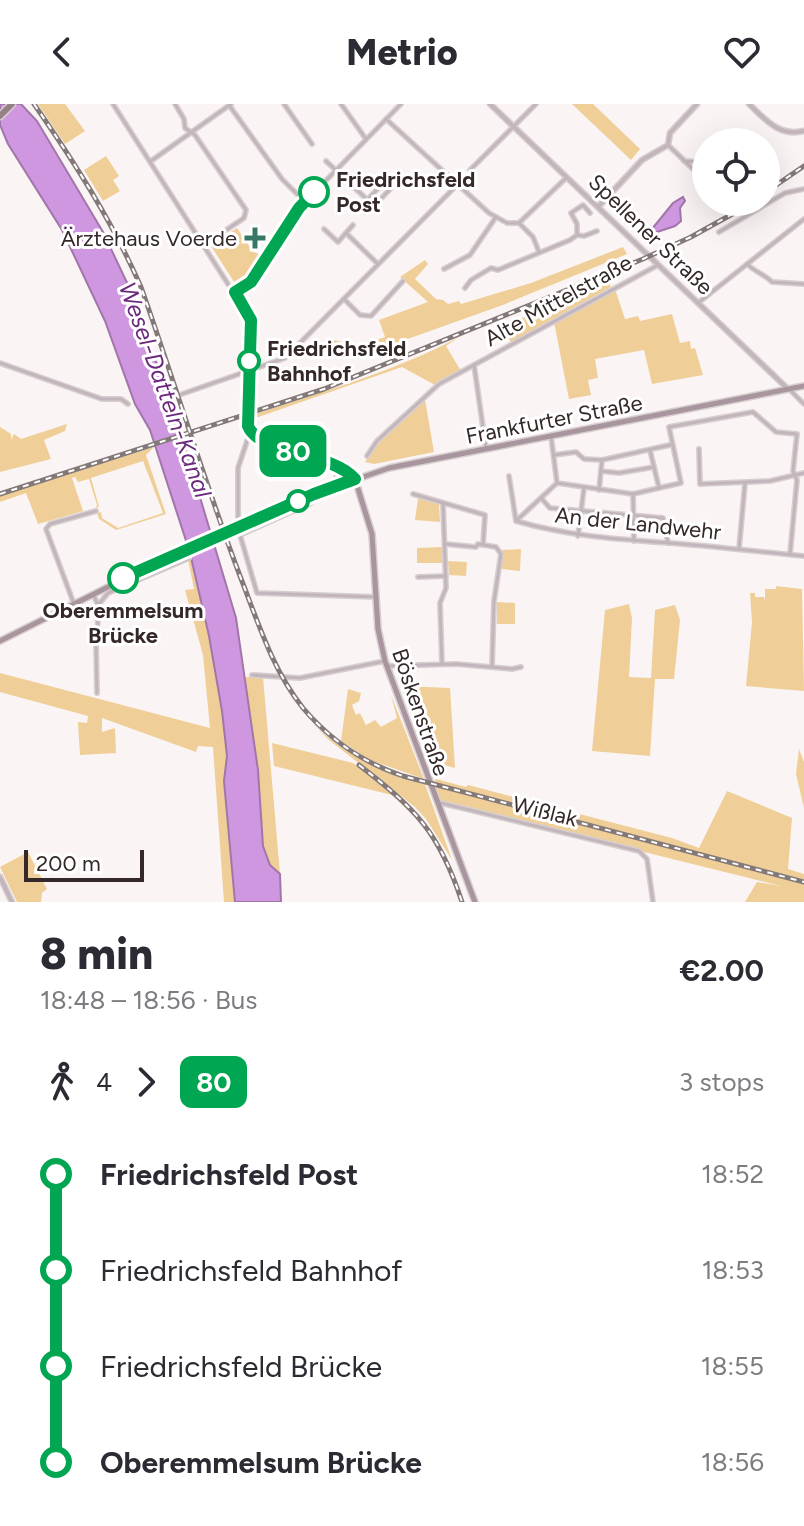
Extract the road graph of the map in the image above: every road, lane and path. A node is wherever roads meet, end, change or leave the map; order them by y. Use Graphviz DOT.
graph roads {
  1 [pos="12,104"];
  2 [pos="113,104"];
  3 [pos="175,104"];
  4 [pos="284,104"];
  5 [pos="341,104"];
  6 [pos="401,104"];
  7 [pos="490,104"];
  8 [pos="536,104"];
  9 [pos="697,104"];
  10 [pos="749,104"];
  11 [pos="230,105"];
  12 [pos="0,116"];
  13 [pos="386,119"];
  14 [pos="514,127"];
  15 [pos="804,131"];
  16 [pos="192,132"];
  17 [pos="366,139"];
  18 [pos="312,144"];
  19 [pos="668,145"];
  20 [pos="151,161"];
  21 [pos="326,161"];
  22 [pos="684,161"];
  23 [pos="470,170"];
  24 [pos="335,171"];
  25 [pos="568,176"];
  26 [pos="458,184"];
  27 [pos="804,189"];
  28 [pos="367,200"];
  29 [pos="305,202"];
  30 [pos="374,206"];
  31 [pos="599,206"];
  32 [pos="365,212"];
  33 [pos="590,213"];
  34 [pos="496,217"];
  35 [pos="804,219"];
  36 [pos="519,223"];
  37 [pos="353,225"];
  38 [pos="324,229"];
  39 [pos="597,231"];
  40 [pos="719,232"];
  41 [pos="346,233"];
  42 [pos="577,235"];
  43 [pos="204,245"];
  44 [pos="539,252"];
  45 [pos="378,264"];
  46 [pos="747,264"];
  47 [pos="658,265"];
  48 [pos="444,269"];
  49 [pos="403,281"];
  50 [pos="804,284"];
  51 [pos="465,288"];
  52 [pos="235,292"];
  53 [pos="344,299"];
  54 [pos="698,303"];
  55 [pos="0,363"];
  56 [pos="474,365"];
  57 [pos="249,371"];
  58 [pos="804,386"];
  59 [pos="788,389"];
  60 [pos="182,394"];
  61 [pos="128,404"];
  62 [pos="804,404"];
  63 [pos="250,432"];
  64 [pos="551,436"];
  65 [pos="672,445"];
  66 [pos="486,449"];
  67 [pos="699,449"];
  68 [pos="650,450"];
  69 [pos="554,455"];
  70 [pos="367,456"];
  71 [pos="602,460"];
  72 [pos="334,464"];
  73 [pos="654,467"];
  74 [pos="601,471"];
  75 [pos="804,473"];
  76 [pos="509,476"];
  77 [pos="795,476"];
  78 [pos="355,479"];
  79 [pos="557,483"];
  80 [pos="745,483"];
  81 [pos="332,488"];
  82 [pos="584,488"];
  83 [pos="659,488"];
  84 [pos="599,490"];
  85 [pos="314,494"];
  86 [pos="413,494"];
  87 [pos="633,494"];
  88 [pos="541,498"];
  89 [pos="443,503"];
  90 [pos="96,511"];
  91 [pos="581,512"];
  92 [pos="635,516"];
  93 [pos="238,517"];
  94 [pos="516,521"];
  95 [pos="578,536"];
  96 [pos="634,541"];
  97 [pos="668,543"];
  98 [pos="445,544"];
  99 [pos="483,545"];
  100 [pos="739,549"];
  101 [pos="790,554"];
  102 [pos="804,556"];
  103 [pos="189,558"];
  104 [pos="446,576"];
  105 [pos="418,577"];
  106 [pos="93,594"];
  107 [pos="377,597"];
  108 [pos="74,604"];
  109 [pos="99,604"];
  110 [pos="0,641"];
  111 [pos="385,664"];
  112 [pos="442,664"];
  113 [pos="492,667"];
  114 [pos="521,667"];
  115 [pos="252,675"];
  116 [pos="97,693"];
  117 [pos="437,803"];
  118 [pos="0,877"];
  119 [pos="12,902"];
  120 [pos="475,902"];
  121 [pos="653,902"];
  1 -- 12 [label="main road"];
  2 -- 20 [label="street"];
  3 -- 16 [label="street"];
  4 -- 18 [label="street"];
  5 -- 17 [label="street"];
  6 -- 13 [label="street"];
  7 -- 14 [label="street, Spellener Straße"];
  8 -- 14 [label="street"];
  9 -- 19 [label="street"];
  10 -- 15 [label="street"];
  11 -- 16 [label="street"];
  11 -- 29 [label="street"];
  13 -- 17 [label="street"];
  13 -- 26 [label="street"];
  14 -- 23 [label="street"];
  14 -- 25 [label="street, Spellener Straße"];
  16 -- 20 [label="street"];
  16 -- 43 [label="street"];
  17 -- 24 [label="street"];
  19 -- 22 [label="street"];
  19 -- 31 [label="street"];
  20 -- 43 [label="street"];
  21 -- 24 [label="street"];
  24 -- 28 [label="street"];
  24 -- 29 [label="street"];
  25 -- 31 [label="street, Spellener Straße"];
  25 -- 36 [label="street"];
  26 -- 34 [label="street"];
  26 -- 45 [label="street"];
  27 -- 40 [label="street"];
  28 -- 30 [label="street"];
  28 -- 30 [label="street"];
  29 -- 52 [label="street"];
  30 -- 32 [label="street"];
  31 -- 47 [label="street, Spellener Straße"];
  33 -- 42 [label="street"];
  34 -- 36 [label="street"];
  34 -- 48 [label="street"];
  35 -- 46 [label="street"];
  36 -- 44 [label="street"];
  37 -- 41 [label="street"];
  38 -- 41 [label="street"];
  39 -- 42 [label="street"];
  41 -- 45 [label="street"];
  42 -- 44 [label="street"];
  43 -- 52 [label="street"];
  44 -- 51 [label="street"];
  45 -- 53 [label="street"];
  46 -- 50 [label="street"];
  46 -- 54 [label="street"];
  47 -- 54 [label="street, Spellener Straße"];
  47 -- 56 [label="street, Alte Mittelstraße"];
  49 -- 53 [label="street"];
  52 -- 57 [label="street"];
  53 -- 57 [label="street"];
  54 -- 59 [label="street, Spellener Straße"];
  55 -- 61 [label="street"];
  56 -- 66 [label="street, Alte Mittelstraße"];
  56 -- 70 [label="street, Alte Mittelstraße"];
  57 -- 60 [label="street"];
  57 -- 63 [label="street"];
  58 -- 59 [label="main road, Frankfurter Straße"];
  59 -- 62 [label="street"];
  59 -- 64 [label="main road, Frankfurter Straße"];
  63 -- 72 [label="street"];
  63 -- 93 [label="street"];
  64 -- 66 [label="main road, Frankfurter Straße"];
  64 -- 69 [label="street"];
  65 -- 68 [label="street"];
  65 -- 77 [label="street"];
  65 -- 83 [label="street"];
  66 -- 78 [label="main road, Frankfurter Straße"];
  67 -- 80 [label="street"];
  68 -- 71 [label="street"];
  68 -- 73 [label="street"];
  69 -- 71 [label="street"];
  69 -- 79 [label="street"];
  71 -- 74 [label="street"];
  72 -- 78 [label="street"];
  72 -- 81 [label="street"];
  73 -- 74 [label="street"];
  73 -- 83 [label="street"];
  74 -- 84 [label="street"];
  75 -- 77 [label="street"];
  76 -- 94 [label="street"];
  77 -- 80 [label="street"];
  77 -- 101 [label="street"];
  78 -- 81 [label="main road, Frankfurter Straße"];
  78 -- 107 [label="main road, Böskenstraße"];
  79 -- 82 [label="street"];
  79 -- 88 [label="street"];
  80 -- 100 [label="street"];
  81 -- 85 [label="main road, Frankfurter Straße"];
  82 -- 84 [label="street"];
  82 -- 91 [label="street"];
  83 -- 87 [label="street"];
  84 -- 87 [label="street"];
  85 -- 106 [label="main road, Frankfurter Straße, bridge"];
  85 -- 107 [label="street, Frankfurter Straße"];
  86 -- 89 [label="street"];
  87 -- 92 [label="street"];
  88 -- 91 [label="street"];
  88 -- 94 [label="street"];
  89 -- 98 [label="street"];
  89 -- 99 [label="street"];
  90 -- 108 [label="street"];
  91 -- 92 [label="street"];
  91 -- 95 [label="street"];
  92 -- 96 [label="street"];
  92 -- 97 [label="street"];
  94 -- 95 [label="street, An der Landwehr"];
  95 -- 96 [label="street, An der Landwehr"];
  96 -- 97 [label="street, An der Landwehr"];
  97 -- 100 [label="street, An der Landwehr"];
  98 -- 99 [label="street"];
  98 -- 104 [label="street"];
  99 -- 113 [label="street"];
  100 -- 101 [label="street, An der Landwehr"];
  101 -- 102 [label="street, An der Landwehr"];
  103 -- 109 [label="street"];
  104 -- 105 [label="street"];
  104 -- 112 [label="street"];
  106 -- 108 [label="main road, Frankfurter Straße"];
  106 -- 109 [label="street"];
  107 -- 111 [label="main road, Böskenstraße"];
  108 -- 110 [label="main road, Frankfurter Straße"];
  109 -- 116 [label="street"];
  111 -- 112 [label="street"];
  111 -- 115 [label="street"];
  111 -- 117 [label="main road, Böskenstraße"];
  112 -- 113 [label="street"];
  113 -- 114 [label="street"];
  117 -- 120 [label="main road, Böskenstraße"];
  117 -- 121 [label="street, Wißlak"];
  118 -- 119 [label="street"];
}
